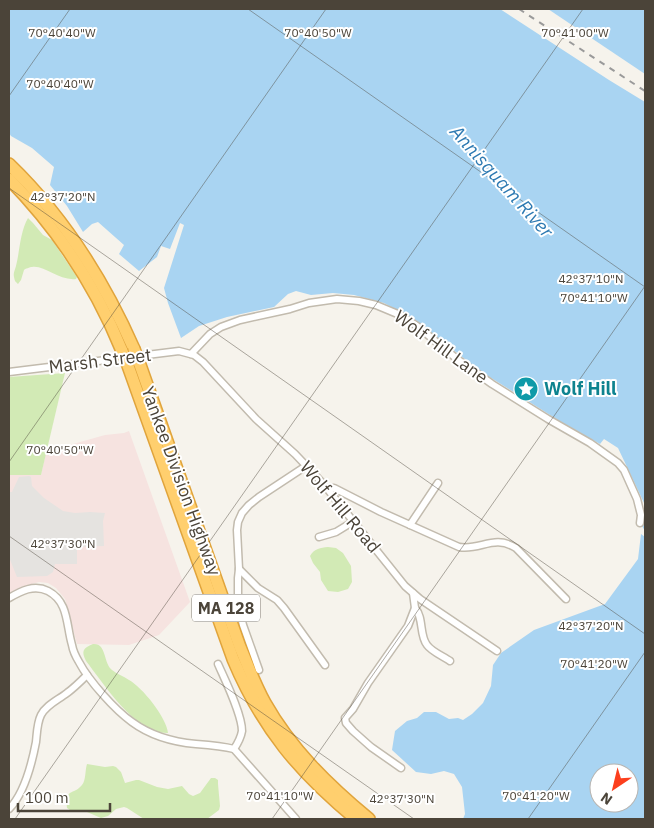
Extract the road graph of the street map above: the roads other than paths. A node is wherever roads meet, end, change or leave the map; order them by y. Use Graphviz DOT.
graph roads {
  1 [pos="9,164"];
  2 [pos="9,179"];
  3 [pos="128,350"];
  4 [pos="191,354"];
  5 [pos="133,363"];
  6 [pos="9,372"];
  7 [pos="306,466"];
  8 [pos="438,482"];
  9 [pos="328,489"];
  10 [pos="354,522"];
  11 [pos="640,523"];
  12 [pos="410,525"];
  13 [pos="320,537"];
  14 [pos="239,569"];
  15 [pos="413,593"];
  16 [pos="9,598"];
  17 [pos="566,599"];
  18 [pos="415,608"];
  19 [pos="496,651"];
  20 [pos="450,661"];
  21 [pos="218,664"];
  22 [pos="325,665"];
  23 [pos="259,670"];
  24 [pos="87,675"];
  25 [pos="234,749"];
  26 [pos="401,768"];
  27 [pos="9,809"];
  28 [pos="296,819"];
  29 [pos="356,819"];
  30 [pos="369,819"];
  1 -- 3 [label="highway, Yankee Division Highway / MA 128"];
  2 -- 3 [label="highway, Yankee Division Highway / MA 128"];
  3 -- 5 [label="highway, Yankee Division Highway / MA 128, bridge"];
  4 -- 6 [label="street, Marsh Street"];
  4 -- 7 [label="street, Wolf Hill Road"];
  4 -- 11 [label="street, Wolf Hill Lane"];
  5 -- 29 [label="highway, Yankee Division Highway / MA 128"];
  5 -- 30 [label="highway, Yankee Division Highway / MA 128"];
  7 -- 9 [label="street, Wolf Hill Road"];
  7 -- 14 [label="street"];
  8 -- 12 [label="street"];
  9 -- 10 [label="street, Wolf Hill Road"];
  9 -- 12 [label="street"];
  10 -- 13 [label="street"];
  10 -- 15 [label="street, Wolf Hill Road"];
  12 -- 17 [label="street"];
  14 -- 22 [label="street"];
  14 -- 23 [label="street"];
  15 -- 18 [label="street"];
  15 -- 19 [label="street, Wolf Hill Road"];
  16 -- 24 [label="street"];
  18 -- 20 [label="street"];
  18 -- 26 [label="street"];
  21 -- 25 [label="street"];
  24 -- 25 [label="street"];
  24 -- 27 [label="street"];
  25 -- 28 [label="street"];
}
